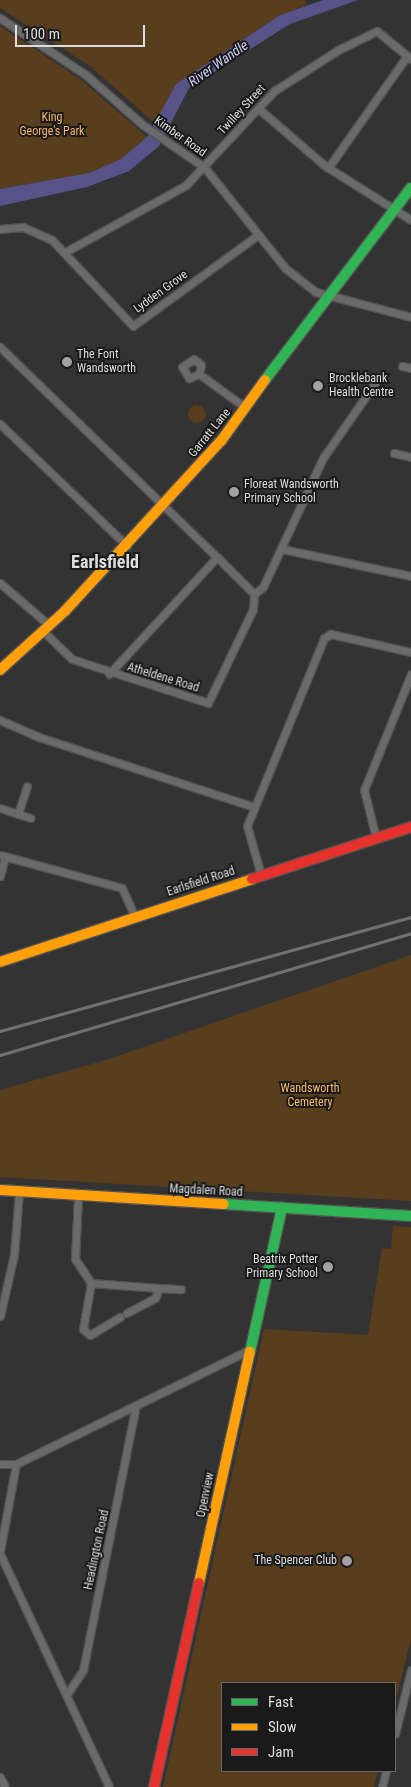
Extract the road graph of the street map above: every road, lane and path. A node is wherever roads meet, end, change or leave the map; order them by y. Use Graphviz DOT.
graph roads {
  1 [pos="0,18"];
  2 [pos="409,57"];
  3 [pos="259,109"];
  4 [pos="205,168"];
  5 [pos="328,168"];
  6 [pos="411,188"];
  7 [pos="395,210"];
  8 [pos="411,220"];
  9 [pos="0,229"];
  10 [pos="258,235"];
  11 [pos="67,251"];
  12 [pos="325,298"];
  13 [pos="411,317"];
  14 [pos="0,347"];
  15 [pos="402,366"];
  16 [pos="411,368"];
  17 [pos="200,374"];
  18 [pos="375,383"];
  19 [pos="246,408"];
  20 [pos="0,424"];
  21 [pos="394,453"];
  22 [pos="411,457"];
  23 [pos="164,506"];
  24 [pos="127,546"];
  25 [pos="282,549"];
  26 [pos="217,557"];
  27 [pos="411,576"];
  28 [pos="0,584"];
  29 [pos="254,594"];
  30 [pos="46,628"];
  31 [pos="411,652"];
  32 [pos="0,670"];
  33 [pos="109,674"];
  34 [pos="411,674"];
  35 [pos="0,720"];
  36 [pos="28,786"];
  37 [pos="254,807"];
  38 [pos="0,808"];
  39 [pos="18,814"];
  40 [pos="30,818"];
  41 [pos="411,827"];
  42 [pos="376,838"];
  43 [pos="3,856"];
  44 [pos="261,875"];
  45 [pos="0,876"];
  46 [pos="135,917"];
  47 [pos="0,962"];
  48 [pos="0,1190"];
  49 [pos="19,1191"];
  50 [pos="78,1196"];
  51 [pos="282,1208"];
  52 [pos="411,1216"];
  53 [pos="91,1283"];
  54 [pos="159,1288"];
  55 [pos="181,1289"];
  56 [pos="0,1316"];
  57 [pos="251,1349"];
  58 [pos="136,1405"];
  59 [pos="0,1464"];
  60 [pos="16,1464"];
  61 [pos="0,1552"];
  62 [pos="411,1673"];
  63 [pos="66,1694"];
  64 [pos="396,1730"];
  65 [pos="386,1772"];
  66 [pos="0,1777"];
  67 [pos="5,1787"];
  68 [pos="109,1787"];
  69 [pos="154,1787"];
  70 [pos="382,1787"];
  1 -- 4 [label="street, Kimber Road"];
  2 -- 3 [label="street, Twilley Street"];
  2 -- 5 [label="street"];
  3 -- 4 [label="street, Twilley Street"];
  3 -- 5 [label="street"];
  4 -- 10 [label="street, Kimber Road"];
  4 -- 11 [label="street, Twilley Street"];
  5 -- 7 [label="street"];
  6 -- 7 [label="main road, Garratt Lane"];
  7 -- 8 [label="street"];
  7 -- 12 [label="main road, Garratt Lane"];
  9 -- 11 [label="street, Lydden Grove"];
  10 -- 11 [label="street, Lydden Grove"];
  10 -- 12 [label="street, Kimber Road"];
  12 -- 13 [label="street"];
  12 -- 19 [label="main road, Garratt Lane"];
  14 -- 23 [label="street"];
  15 -- 16 [label="street"];
  17 -- 19 [label="street"];
  18 -- 25 [label="street, Atheldene Road"];
  19 -- 23 [label="main road, Garratt Lane"];
  20 -- 24 [label="street"];
  21 -- 22 [label="street"];
  23 -- 24 [label="main road, Garratt Lane"];
  23 -- 26 [label="street"];
  24 -- 30 [label="main road, Garratt Lane"];
  25 -- 27 [label="street"];
  25 -- 29 [label="street, Atheldene Road"];
  26 -- 29 [label="street"];
  26 -- 33 [label="street"];
  28 -- 30 [label="street, Atheldene Road"];
  29 -- 33 [label="street, Atheldene Road"];
  30 -- 32 [label="main road, Garratt Lane"];
  30 -- 33 [label="street, Atheldene Road"];
  31 -- 37 [label="street"];
  34 -- 42 [label="street"];
  35 -- 37 [label="street"];
  36 -- 39 [label="street"];
  37 -- 44 [label="street"];
  38 -- 39 [label="street"];
  39 -- 40 [label="street"];
  41 -- 42 [label="main road, Earlsfield Road"];
  42 -- 44 [label="main road, Earlsfield Road"];
  43 -- 45 [label="street"];
  43 -- 46 [label="street"];
  44 -- 46 [label="main road, Earlsfield Road"];
  46 -- 47 [label="main road, Earlsfield Road"];
  48 -- 49 [label="main road, Magdalen Road"];
  49 -- 50 [label="main road, Magdalen Road"];
  49 -- 56 [label="street"];
  50 -- 51 [label="main road, Magdalen Road"];
  50 -- 53 [label="street"];
  51 -- 52 [label="main road, Magdalen Road"];
  51 -- 57 [label="main road, Openview"];
  53 -- 54 [label="street"];
  53 -- 54 [label="street"];
  54 -- 55 [label="street"];
  57 -- 58 [label="street"];
  57 -- 69 [label="main road, Openview"];
  58 -- 60 [label="street"];
  58 -- 63 [label="street, Headington Road"];
  59 -- 60 [label="street"];
  60 -- 61 [label="street"];
  61 -- 63 [label="street"];
  62 -- 64 [label="street"];
  63 -- 68 [label="street"];
  65 -- 70 [label="street"];
  66 -- 67 [label="street"];
}
